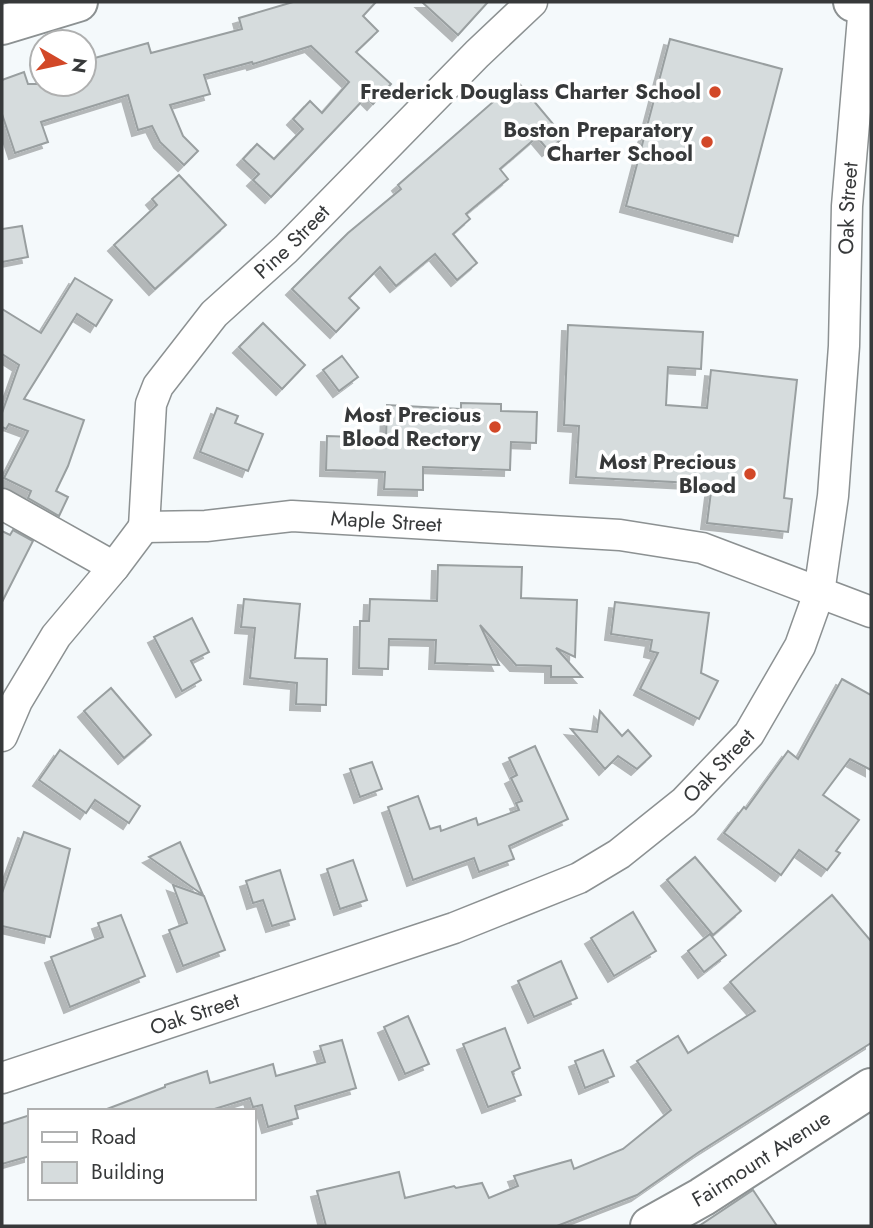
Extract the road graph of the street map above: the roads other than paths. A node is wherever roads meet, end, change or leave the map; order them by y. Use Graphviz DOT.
graph roads {
  1 [pos="78,2"];
  2 [pos="532,2"];
  3 [pos="863,4"];
  4 [pos="2,25"];
  5 [pos="2,505"];
  6 [pos="144,527"];
  7 [pos="114,567"];
  8 [pos="819,593"];
  9 [pos="871,612"];
  10 [pos="2,736"];
  11 [pos="2,1078"];
  12 [pos="871,1088"];
  13 [pos="650,1226"];
  1 -- 4 [label="main road"];
  2 -- 6 [label="street, Pine Street"];
  3 -- 8 [label="street, Oak Street"];
  5 -- 7 [label="street"];
  6 -- 7 [label="street"];
  6 -- 8 [label="street, Maple Street"];
  7 -- 10 [label="street"];
  8 -- 9 [label="street, Maple Street"];
  8 -- 11 [label="street, Oak Street"];
  12 -- 13 [label="main road, Fairmount Avenue"];
}
